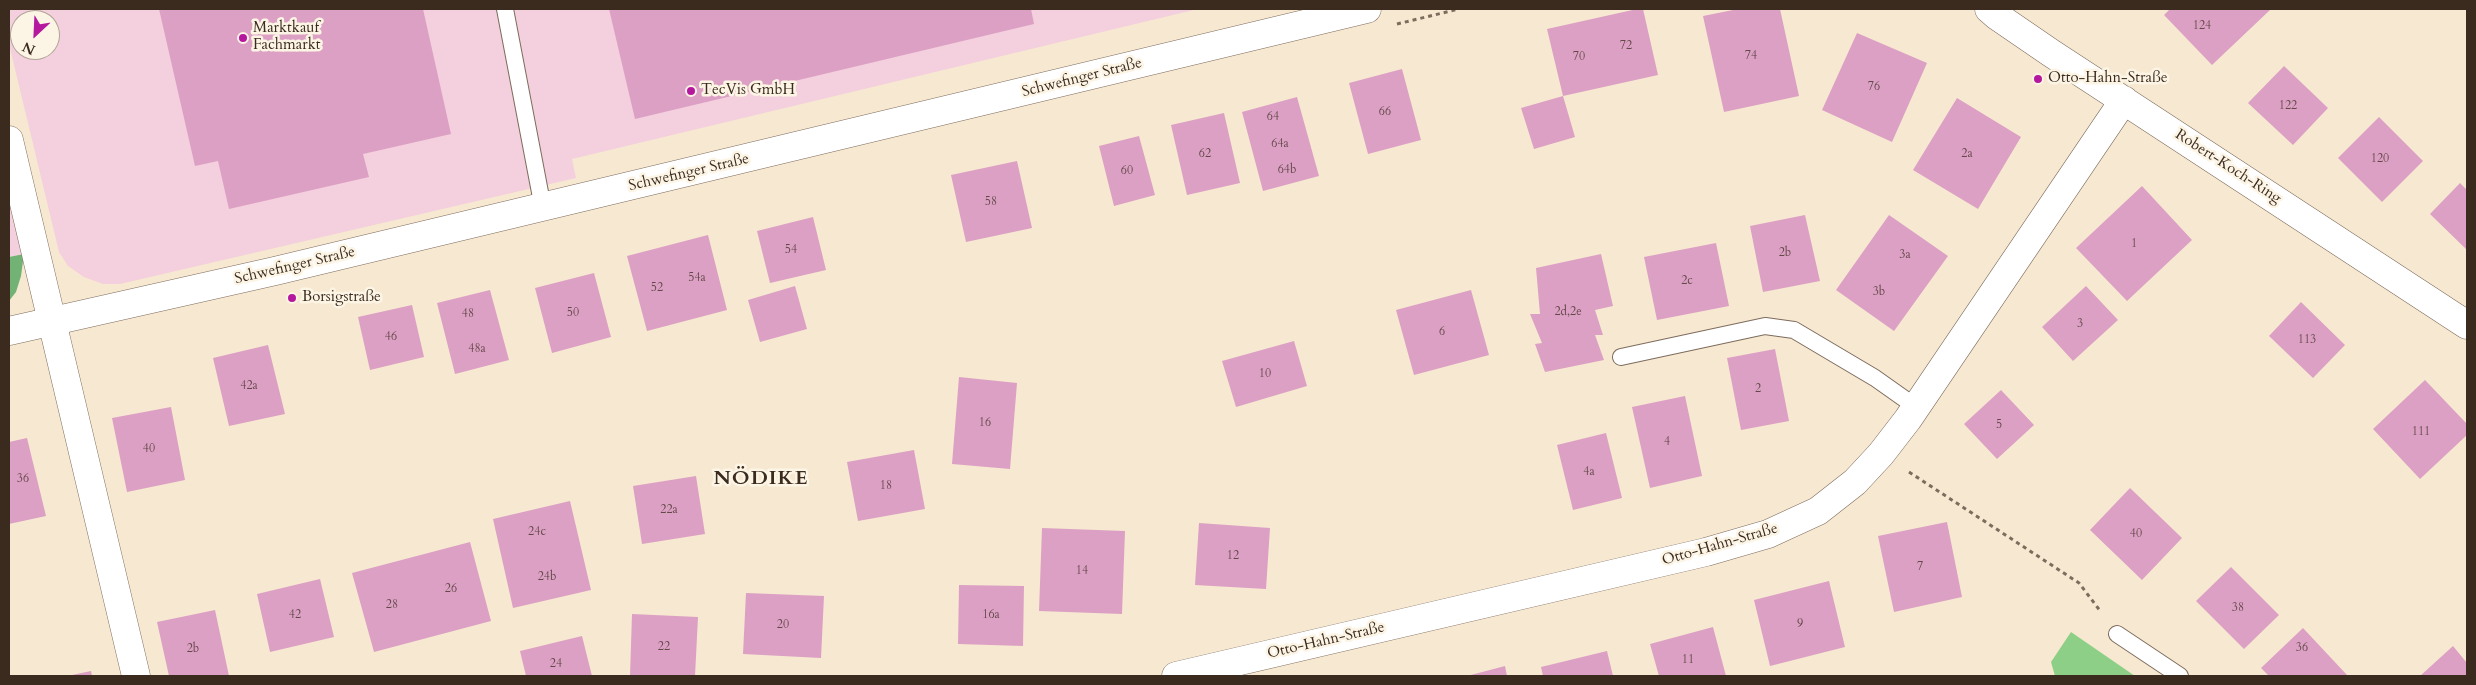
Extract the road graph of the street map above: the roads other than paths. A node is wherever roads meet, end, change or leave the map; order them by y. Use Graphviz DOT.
graph roads {
  1 [pos="505,9"];
  2 [pos="1367,9"];
  3 [pos="1990,9"];
  4 [pos="1315,15"];
  5 [pos="2124,100"];
  6 [pos="9,140"];
  7 [pos="543,208"];
  8 [pos="52,321"];
  9 [pos="2467,325"];
  10 [pos="9,331"];
  11 [pos="1621,357"];
  12 [pos="1916,407"];
  13 [pos="2118,634"];
  14 [pos="136,676"];
  15 [pos="1176,676"];
  16 [pos="2180,676"];
  1 -- 7 [label="lane"];
  2 -- 4 [label="street, Schwefinger Straße"];
  3 -- 5 [label="street, Robert-Koch-Ring"];
  4 -- 7 [label="street, Schwefinger Straße"];
  5 -- 9 [label="street, Robert-Koch-Ring"];
  5 -- 12 [label="street, Otto-Hahn-Straße"];
  6 -- 8 [label="street"];
  7 -- 8 [label="street, Schwefinger Straße"];
  8 -- 10 [label="street, Schwefinger Straße"];
  8 -- 14 [label="street"];
  11 -- 12 [label="lane"];
  12 -- 15 [label="street, Otto-Hahn-Straße"];
  13 -- 16 [label="lane"];
}
